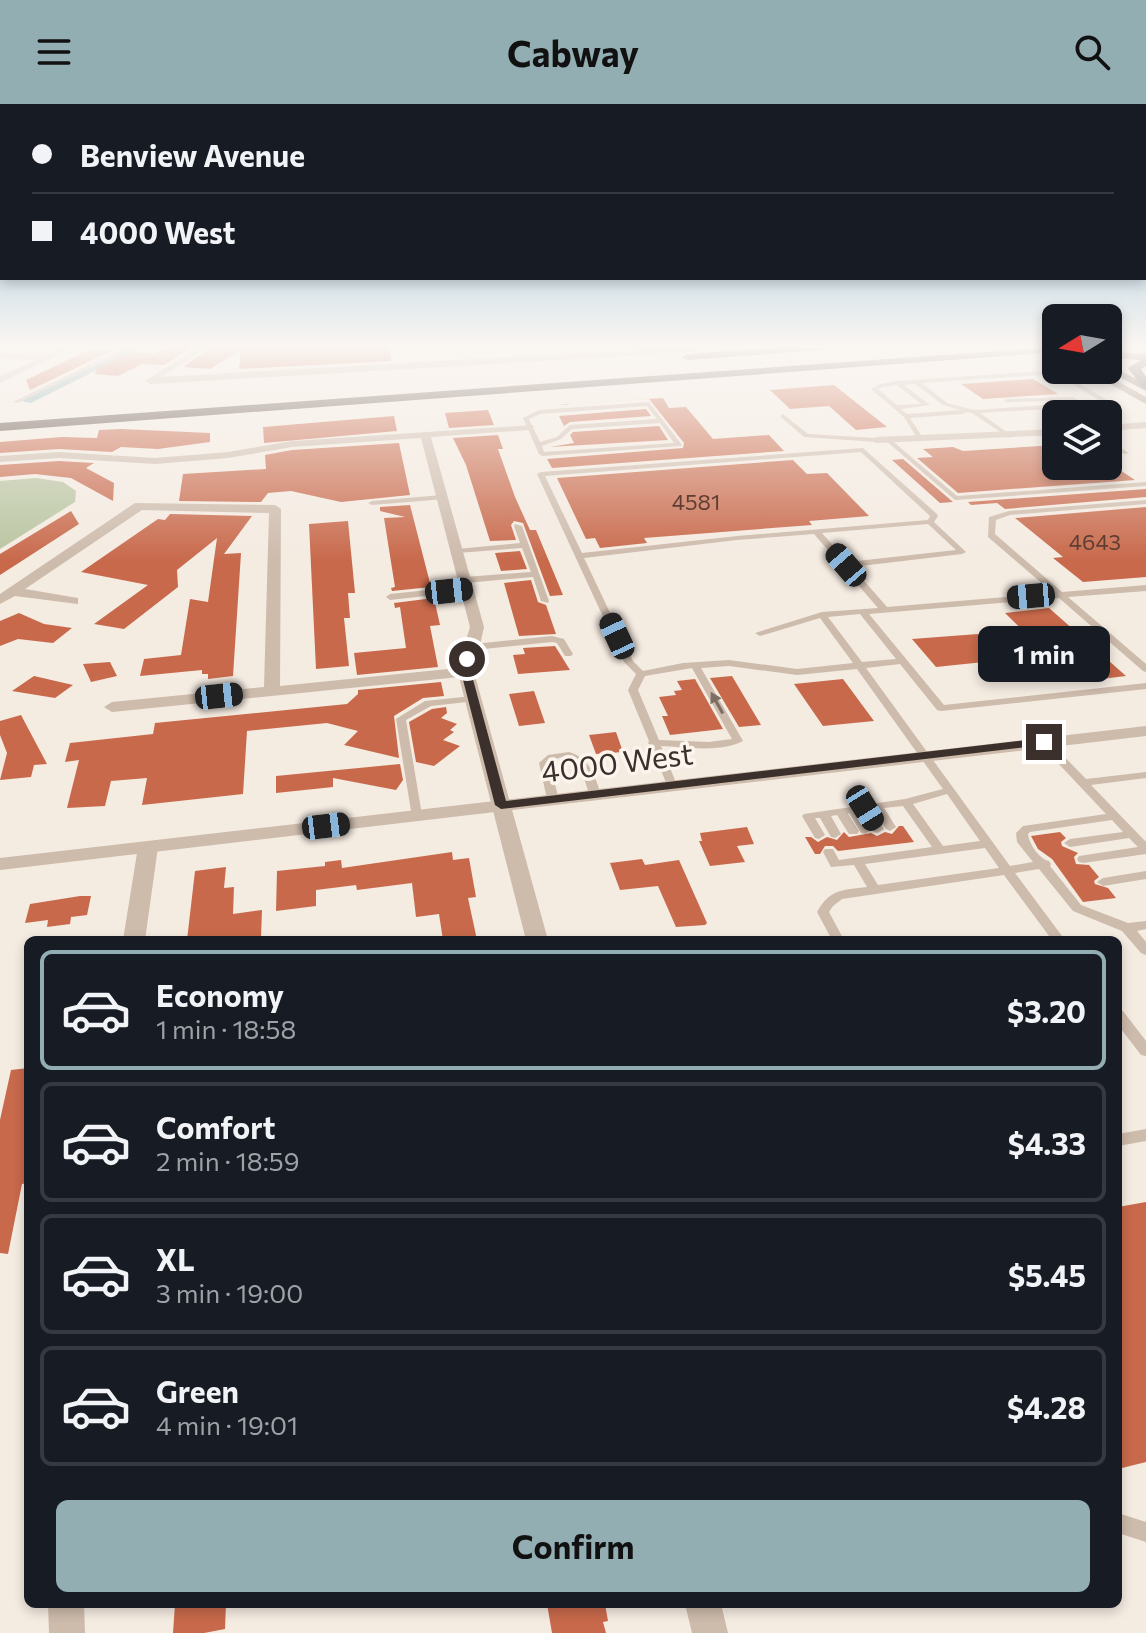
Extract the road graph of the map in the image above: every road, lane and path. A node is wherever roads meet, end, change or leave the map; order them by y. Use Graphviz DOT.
graph roads {
  1 [pos="115,418"];
  2 [pos="527,418"];
  3 [pos="660,418"];
  4 [pos="786,418"];
  5 [pos="907,418"];
  6 [pos="983,418"];
  7 [pos="662,421"];
  8 [pos="1146,425"];
  9 [pos="0,427"];
  10 [pos="529,427"];
  11 [pos="1122,427"];
  12 [pos="1042,433"];
  13 [pos="425,434"];
  14 [pos="1009,436"];
  15 [pos="920,438"];
  16 [pos="881,439"];
  17 [pos="538,445"];
  18 [pos="1122,451"];
  19 [pos="1126,453"];
  20 [pos="0,459"];
  21 [pos="1146,484"];
  22 [pos="442,497"];
  23 [pos="1146,502"];
  24 [pos="372,503"];
  25 [pos="930,522"];
  26 [pos="518,526"];
  27 [pos="816,531"];
  28 [pos="525,545"];
  29 [pos="457,551"];
  30 [pos="580,556"];
  31 [pos="846,565"];
  32 [pos="536,574"];
  33 [pos="466,585"];
  34 [pos="1146,588"];
  35 [pos="15,592"];
  36 [pos="1060,594"];
  37 [pos="390,597"];
  38 [pos="0,600"];
  39 [pos="73,601"];
  40 [pos="545,601"];
  41 [pos="884,609"];
  42 [pos="862,611"];
  43 [pos="822,615"];
  44 [pos="760,633"];
  45 [pos="474,647"];
  46 [pos="568,654"];
  47 [pos="902,661"];
  48 [pos="695,665"];
  49 [pos="861,665"];
  50 [pos="1146,669"];
  51 [pos="466,672"];
  52 [pos="641,674"];
  53 [pos="1146,686"];
  54 [pos="272,691"];
  55 [pos="473,699"];
  56 [pos="112,707"];
  57 [pos="1146,731"];
  58 [pos="1044,742"];
  59 [pos="653,743"];
  60 [pos="926,755"];
  61 [pos="1146,775"];
  62 [pos="1084,783"];
  63 [pos="672,785"];
  64 [pos="950,790"];
  65 [pos="595,794"];
  66 [pos="553,799"];
  67 [pos="906,802"];
  68 [pos="501,805"];
  69 [pos="859,809"];
  70 [pos="824,814"];
  71 [pos="416,815"];
  72 [pos="1114,816"];
  73 [pos="835,834"];
  74 [pos="1131,834"];
  75 [pos="819,835"];
  76 [pos="1070,843"];
  77 [pos="987,844"];
  78 [pos="148,847"];
  79 [pos="940,850"];
  80 [pos="1146,850"];
  81 [pos="829,852"];
  82 [pos="876,853"];
  83 [pos="1083,859"];
  84 [pos="0,864"];
  85 [pos="1046,864"];
  86 [pos="1005,870"];
  87 [pos="1146,875"];
  88 [pos="1103,882"];
  89 [pos="874,889"];
  90 [pos="1146,925"];
  91 [pos="1127,928"];
  92 [pos="135,936"];
  93 [pos="536,936"];
  94 [pos="836,936"];
  95 [pos="1056,936"];
  96 [pos="1146,950"];
  97 [pos="1122,1020"];
  98 [pos="1146,1051"];
  99 [pos="1146,1135"];
  100 [pos="1122,1139"];
  101 [pos="1122,1524"];
  102 [pos="1146,1532"];
  103 [pos="66,1608"];
  104 [pos="704,1608"];
  105 [pos="67,1633"];
  106 [pos="710,1633"];
  1 -- 9 [label="highway"];
  2 -- 10 [label="lane"];
  3 -- 7 [label="lane"];
  4 -- 16 [label="lane"];
  5 -- 15 [label="lane"];
  6 -- 14 [label="lane"];
  7 -- 17 [label="lane"];
  7 -- 17 [label="lane"];
  8 -- 11 [label="street"];
  10 -- 13 [label="street"];
  10 -- 17 [label="lane"];
  12 -- 14 [label="street"];
  13 -- 20 [label="street"];
  13 -- 22 [label="street"];
  14 -- 15 [label="street"];
  15 -- 16 [label="street"];
  16 -- 21 [label="lane"];
  18 -- 19 [label="lane"];
  22 -- 24 [label="lane"];
  22 -- 29 [label="street"];
  23 -- 36 [label="lane"];
  25 -- 27 [label="lane"];
  25 -- 30 [label="lane"];
  25 -- 31 [label="lane"];
  26 -- 28 [label="lane"];
  27 -- 30 [label="lane"];
  27 -- 31 [label="lane"];
  28 -- 29 [label="lane"];
  28 -- 32 [label="lane"];
  29 -- 33 [label="street"];
  30 -- 52 [label="lane"];
  31 -- 41 [label="lane"];
  32 -- 33 [label="lane"];
  32 -- 40 [label="lane"];
  33 -- 37 [label="lane"];
  33 -- 45 [label="street"];
  34 -- 36 [label="lane"];
  35 -- 38 [label="street"];
  35 -- 39 [label="street"];
  35 -- 54 [label="street"];
  36 -- 41 [label="lane"];
  36 -- 50 [label="lane"];
  41 -- 42 [label="lane"];
  42 -- 43 [label="lane"];
  42 -- 47 [label="lane"];
  43 -- 44 [label="lane"];
  43 -- 49 [label="lane"];
  45 -- 46 [label="lane"];
  45 -- 51 [label="street"];
  47 -- 49 [label="lane"];
  47 -- 53 [label="lane"];
  48 -- 49 [label="lane"];
  48 -- 52 [label="lane"];
  59 -- 48 [label="lane, one-way"];
  49 -- 60 [label="lane"];
  51 -- 54 [label="street"];
  51 -- 55 [label="street"];
  52 -- 59 [label="lane"];
  54 -- 56 [label="street"];
  55 -- 68 [label="street"];
  55 -- 71 [label="lane"];
  57 -- 58 [label="street, 4000 West"];
  58 -- 60 [label="street, 4000 West"];
  58 -- 62 [label="lane"];
  59 -- 63 [label="lane"];
  60 -- 63 [label="street, 4000 West"];
  60 -- 64 [label="lane"];
  61 -- 62 [label="lane"];
  62 -- 72 [label="lane"];
  63 -- 65 [label="street, 4000 West"];
  64 -- 67 [label="lane"];
  64 -- 77 [label="lane"];
  65 -- 66 [label="street, 4000 West"];
  65 -- 66 [label="lane"];
  66 -- 68 [label="street, 4000 West"];
  67 -- 69 [label="lane"];
  67 -- 79 [label="lane"];
  68 -- 71 [label="street, 4000 West"];
  68 -- 93 [label="street"];
  69 -- 69 [label="lane"];
  69 -- 70 [label="lane"];
  70 -- 73 [label="lane"];
  70 -- 75 [label="lane"];
  71 -- 78 [label="street, 4000 West"];
  72 -- 74 [label="lane"];
  72 -- 85 [label="lane"];
  74 -- 76 [label="lane"];
  74 -- 80 [label="lane"];
  77 -- 79 [label="lane"];
  77 -- 86 [label="lane"];
  78 -- 84 [label="street, 4000 West"];
  78 -- 92 [label="street"];
  79 -- 82 [label="lane"];
  80 -- 83 [label="lane"];
  81 -- 82 [label="lane"];
  82 -- 89 [label="lane"];
  85 -- 86 [label="lane"];
  85 -- 91 [label="lane"];
  86 -- 89 [label="lane"];
  86 -- 95 [label="lane"];
  87 -- 88 [label="lane"];
  89 -- 94 [label="lane"];
  90 -- 91 [label="lane"];
  91 -- 96 [label="lane"];
  97 -- 98 [label="lane"];
  99 -- 100 [label="lane"];
  101 -- 102 [label="lane"];
  103 -- 105 [label="street"];
  104 -- 106 [label="street"];
}
